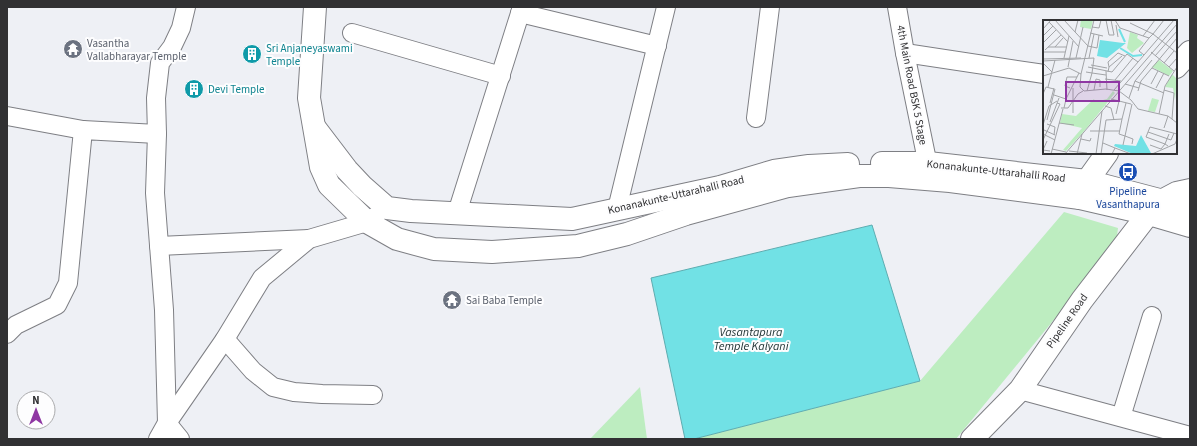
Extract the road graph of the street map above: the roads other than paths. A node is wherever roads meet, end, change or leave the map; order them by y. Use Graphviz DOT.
graph roads {
  1 [pos="186,7"];
  2 [pos="315,7"];
  3 [pos="666,7"];
  4 [pos="770,7"];
  5 [pos="897,7"];
  6 [pos="521,10"];
  7 [pos="352,33"];
  8 [pos="657,46"];
  9 [pos="1190,52"];
  10 [pos="905,53"];
  11 [pos="1177,66"];
  12 [pos="1043,74"];
  13 [pos="501,76"];
  14 [pos="7,116"];
  15 [pos="756,118"];
  16 [pos="313,126"];
  17 [pos="83,130"];
  18 [pos="157,134"];
  19 [pos="1106,154"];
  20 [pos="930,171"];
  21 [pos="1190,188"];
  22 [pos="1083,190"];
  23 [pos="1154,207"];
  24 [pos="387,208"];
  25 [pos="1190,208"];
  26 [pos="617,209"];
  27 [pos="457,213"];
  28 [pos="572,219"];
  29 [pos="367,222"];
  30 [pos="1190,226"];
  31 [pos="309,239"];
  32 [pos="159,246"];
  33 [pos="578,246"];
  34 [pos="1152,316"];
  35 [pos="7,334"];
  36 [pos="225,339"];
  37 [pos="1020,390"];
  38 [pos="373,395"];
  39 [pos="1121,417"];
  40 [pos="167,424"];
  41 [pos="1190,436"];
  42 [pos="158,439"];
  43 [pos="180,439"];
  44 [pos="972,439"];
  1 -- 18 [label="street"];
  2 -- 16 [label="main road"];
  3 -- 8 [label="street"];
  4 -- 15 [label="street"];
  5 -- 10 [label="street, 4th Main Road BSK 5 Stage"];
  6 -- 8 [label="street"];
  6 -- 13 [label="street"];
  7 -- 13 [label="street"];
  8 -- 26 [label="street"];
  9 -- 11 [label="main road"];
  10 -- 12 [label="street"];
  10 -- 20 [label="street, 4th Main Road BSK 5 Stage"];
  13 -- 27 [label="street"];
  14 -- 17 [label="street"];
  16 -- 24 [label="main road"];
  16 -- 29 [label="main road"];
  17 -- 18 [label="street"];
  17 -- 35 [label="street"];
  18 -- 32 [label="street"];
  19 -- 22 [label="main road"];
  20 -- 22 [label="main road"];
  20 -- 26 [label="main road, Konanakunte-Uttarahalli Road"];
  20 -- 33 [label="main road"];
  21 -- 23 [label="street"];
  22 -- 23 [label="main road"];
  23 -- 25 [label="main road"];
  23 -- 30 [label="main road"];
  23 -- 37 [label="main road, Pipeline Road"];
  24 -- 27 [label="main road, Konanakunte-Uttarahalli Road"];
  24 -- 29 [label="street"];
  26 -- 28 [label="main road, Konanakunte-Uttarahalli Road"];
  27 -- 28 [label="main road, Konanakunte-Uttarahalli Road"];
  28 -- 33 [label="main road"];
  29 -- 31 [label="street"];
  29 -- 33 [label="main road"];
  31 -- 32 [label="street"];
  31 -- 36 [label="street"];
  32 -- 40 [label="street"];
  34 -- 39 [label="street"];
  36 -- 38 [label="street"];
  36 -- 40 [label="street"];
  37 -- 39 [label="street"];
  37 -- 44 [label="main road, Pipeline Road"];
  39 -- 41 [label="street"];
  40 -- 42 [label="street"];
  40 -- 43 [label="street"];
}
